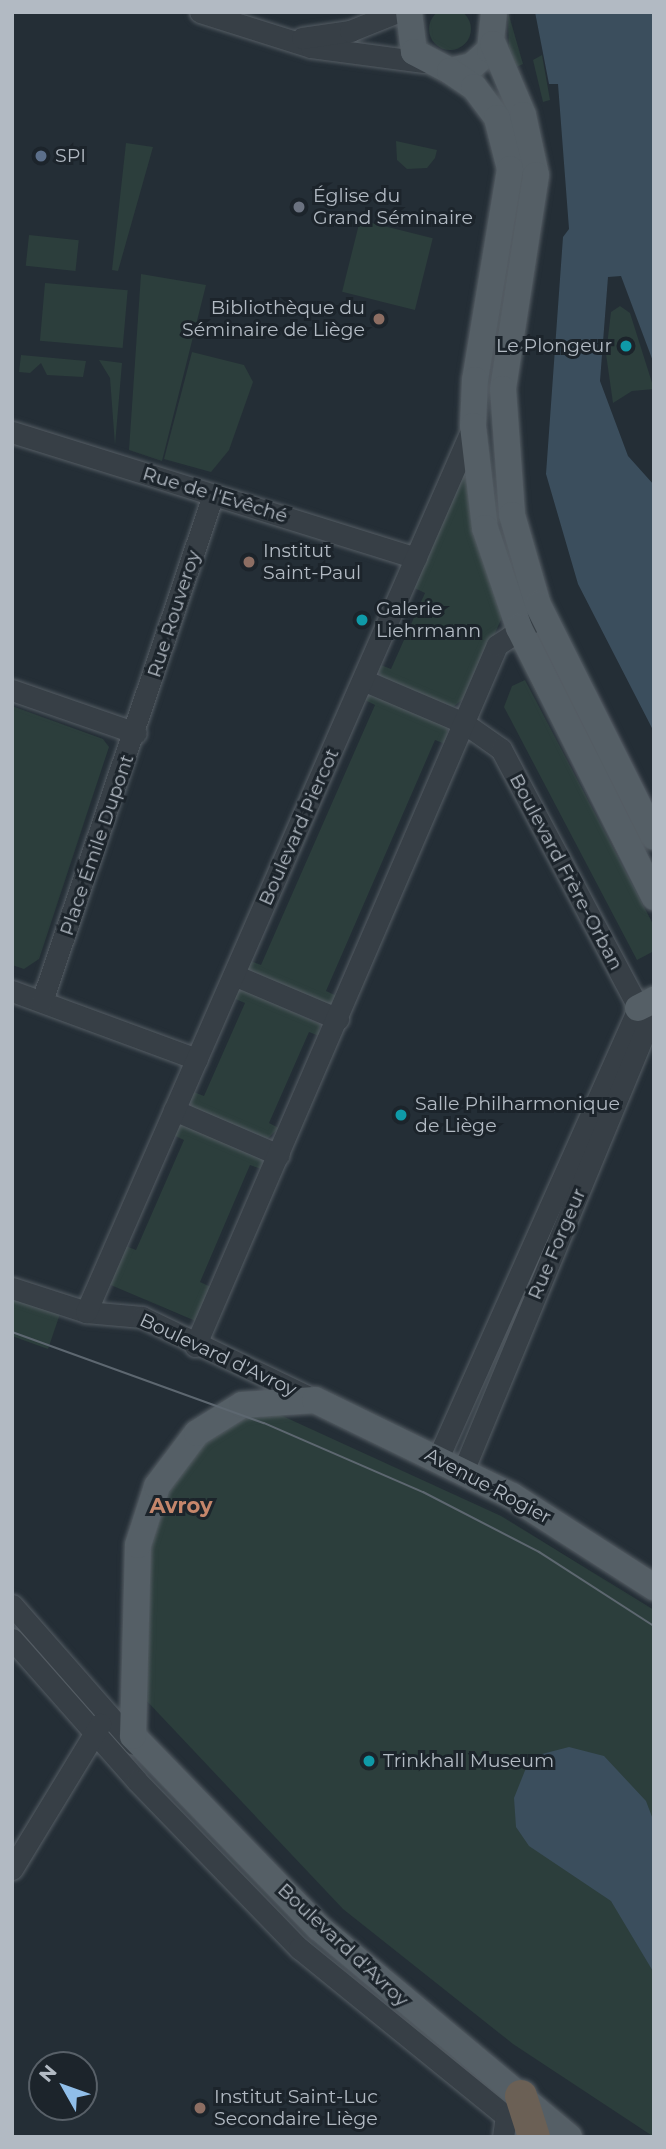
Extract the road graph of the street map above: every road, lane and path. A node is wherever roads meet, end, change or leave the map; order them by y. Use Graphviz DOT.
graph roads {
  1 [pos="200,12"];
  2 [pos="356,12"];
  3 [pos="397,12"];
  4 [pos="409,12"];
  5 [pos="494,12"];
  6 [pos="314,37"];
  7 [pos="290,39"];
  8 [pos="493,44"];
  9 [pos="424,62"];
  10 [pos="450,71"];
  11 [pos="473,425"];
  12 [pos="12,432"];
  13 [pos="213,495"];
  14 [pos="416,558"];
  15 [pos="543,615"];
  16 [pos="519,628"];
  17 [pos="363,680"];
  18 [pos="12,690"];
  19 [pos="464,723"];
  20 [pos="136,733"];
  21 [pos="654,837"];
  22 [pos="654,897"];
  23 [pos="234,975"];
  24 [pos="12,991"];
  25 [pos="42,1002"];
  26 [pos="649,1018"];
  27 [pos="338,1019"];
  28 [pos="197,1059"];
  29 [pos="624,1060"];
  30 [pos="174,1110"];
  31 [pos="279,1154"];
  32 [pos="12,1288"];
  33 [pos="86,1312"];
  34 [pos="195,1346"];
  35 [pos="315,1400"];
  36 [pos="458,1414"];
  37 [pos="480,1424"];
  38 [pos="438,1458"];
  39 [pos="463,1471"];
  40 [pos="654,1587"];
  41 [pos="12,1605"];
  42 [pos="12,1639"];
  43 [pos="111,1713"];
  44 [pos="92,1732"];
  45 [pos="133,1736"];
  46 [pos="136,1781"];
  47 [pos="12,1869"];
  48 [pos="510,2116"];
  49 [pos="534,2137"];
  50 [pos="569,2137"];
  1 -- 7 [label="street"];
  2 -- 6 [label="street"];
  3 -- 6 [label="street"];
  4 -- 9 [label="main road"];
  5 -- 8 [label="main road"];
  6 -- 7 [label="street"];
  7 -- 9 [label="street"];
  8 -- 10 [label="main road"];
  8 -- 15 [label="main road"];
  9 -- 10 [label="main road"];
  10 -- 11 [label="main road"];
  11 -- 14 [label="street, Boulevard Piercot"];
  11 -- 16 [label="main road"];
  12 -- 13 [label="street, Rue de l'Evêché"];
  13 -- 14 [label="street, Rue de l'Evêché"];
  13 -- 20 [label="street, Rue Rouveroy"];
  14 -- 17 [label="street, Boulevard Piercot"];
  15 -- 16 [label="street"];
  15 -- 21 [label="main road"];
  16 -- 19 [label="street"];
  16 -- 22 [label="main road"];
  17 -- 19 [label="street"];
  17 -- 23 [label="street, Boulevard Piercot"];
  18 -- 20 [label="street, Place Émile Dupont"];
  19 -- 26 [label="street, Boulevard Frère-Orban"];
  19 -- 27 [label="street"];
  20 -- 25 [label="street, Place Émile Dupont"];
  23 -- 27 [label="street"];
  23 -- 28 [label="street, Boulevard Piercot"];
  24 -- 25 [label="street"];
  25 -- 28 [label="street"];
  26 -- 29 [label="street, Rue Forgeur"];
  27 -- 31 [label="street"];
  28 -- 30 [label="street, Boulevard Piercot"];
  29 -- 36 [label="street, Rue Forgeur"];
  29 -- 37 [label="street, Rue Forgeur"];
  30 -- 31 [label="street"];
  30 -- 33 [label="street, Boulevard Piercot"];
  31 -- 34 [label="street"];
  32 -- 33 [label="street, Boulevard d'Avroy"];
  33 -- 34 [label="street, Boulevard d'Avroy"];
  34 -- 35 [label="street, Boulevard d'Avroy"];
  35 -- 38 [label="main road, Avenue Rogier"];
  35 -- 45 [label="main road, Boulevard d'Avroy"];
  36 -- 37 [label="street"];
  36 -- 38 [label="street, Rue Forgeur"];
  37 -- 39 [label="street, Rue Forgeur"];
  38 -- 39 [label="main road, Avenue Rogier"];
  39 -- 40 [label="main road, Avenue Rogier"];
  41 -- 43 [label="street, Boulevard d'Avroy"];
  42 -- 44 [label="street, Boulevard d'Avroy"];
  43 -- 44 [label="street"];
  43 -- 45 [label="street, Boulevard d'Avroy"];
  44 -- 46 [label="street, Boulevard d'Avroy"];
  44 -- 47 [label="street"];
  45 -- 46 [label="street, Boulevard d'Avroy"];
  45 -- 48 [label="main road, Boulevard d'Avroy"];
  46 -- 48 [label="street, Boulevard d'Avroy"];
  48 -- 49 [label="highway"];
  48 -- 50 [label="main road, Boulevard d'Avroy"];
}
